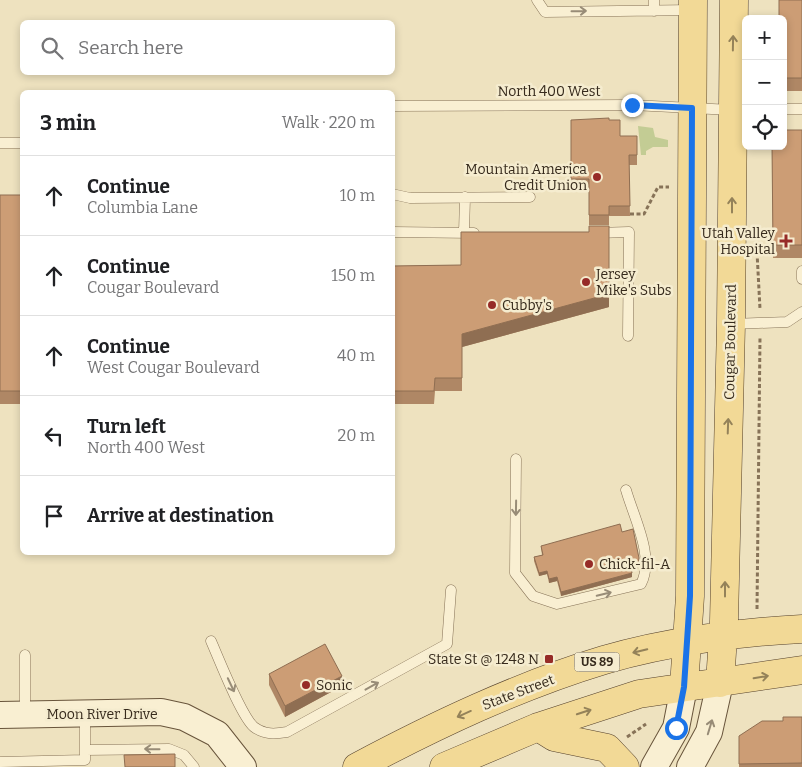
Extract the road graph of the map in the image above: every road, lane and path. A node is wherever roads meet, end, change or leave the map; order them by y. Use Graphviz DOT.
graph roads {
  1 [pos="537,0"];
  2 [pos="734,0"];
  3 [pos="654,5"];
  4 [pos="693,5"];
  5 [pos="395,106"];
  6 [pos="692,108"];
  7 [pos="739,109"];
  8 [pos="787,109"];
  9 [pos="802,109"];
  10 [pos="20,143"];
  11 [pos="0,144"];
  12 [pos="670,187"];
  13 [pos="395,195"];
  14 [pos="465,197"];
  15 [pos="530,197"];
  16 [pos="630,214"];
  17 [pos="395,232"];
  18 [pos="464,233"];
  19 [pos="484,233"];
  20 [pos="581,233"];
  21 [pos="802,271"];
  22 [pos="802,279"];
  23 [pos="802,312"];
  24 [pos="731,324"];
  25 [pos="628,336"];
  26 [pos="516,459"];
  27 [pos="626,490"];
  28 [pos="451,590"];
  29 [pos="802,629"];
  30 [pos="723,638"];
  31 [pos="688,640"];
  32 [pos="211,641"];
  33 [pos="25,655"];
  34 [pos="802,670"];
  35 [pos="720,683"];
  36 [pos="684,687"];
  37 [pos="13,714"];
  38 [pos="85,714"];
  39 [pos="646,724"];
  40 [pos="538,727"];
  41 [pos="625,739"];
  42 [pos="85,759"];
  43 [pos="0,762"];
  44 [pos="238,764"];
  45 [pos="194,767"];
  46 [pos="357,767"];
  47 [pos="444,767"];
  48 [pos="625,767"];
  49 [pos="654,767"];
  50 [pos="690,767"];
  1 -- 3 [label="lane, one-way"];
  7 -- 2 [label="main road, Cougar Boulevard, one-way"];
  3 -- 4 [label="lane"];
  4 -- 6 [label="main road"];
  5 -- 6 [label="lane, North 400 West"];
  6 -- 7 [label="lane, North 400 West"];
  6 -- 31 [label="main road"];
  24 -- 7 [label="main road, Cougar Boulevard, one-way"];
  8 -- 9 [label="lane"];
  10 -- 11 [label="lane"];
  12 -- 16 [label="path"];
  13 -- 14 [label="lane"];
  14 -- 15 [label="lane"];
  14 -- 18 [label="lane"];
  17 -- 18 [label="lane"];
  18 -- 19 [label="lane"];
  20 -- 25 [label="lane"];
  21 -- 22 [label="lane"];
  23 -- 24 [label="lane"];
  30 -- 24 [label="main road, Cougar Boulevard, one-way"];
  26 -- 27 [label="lane, one-way"];
  32 -- 28 [label="lane, one-way"];
  29 -- 30 [label="main road, US 89"];
  30 -- 31 [label="main road, US 89"];
  30 -- 35 [label="main road, Cougar Boulevard"];
  31 -- 36 [label="main road"];
  31 -- 46 [label="main road, State Street / US 89, one-way"];
  33 -- 37 [label="lane"];
  35 -- 34 [label="main road, one-way"];
  35 -- 36 [label="main road"];
  50 -- 35 [label="street, one-way"];
  40 -- 36 [label="main road, one-way"];
  36 -- 49 [label="street"];
  37 -- 38 [label="street, Moon River Drive"];
  38 -- 42 [label="lane"];
  38 -- 44 [label="street, Moon River Drive"];
  39 -- 41 [label="path"];
  40 -- 47 [label="main road"];
  40 -- 48 [label="main road"];
  42 -- 43 [label="lane"];
  45 -- 42 [label="lane, one-way"];
}
